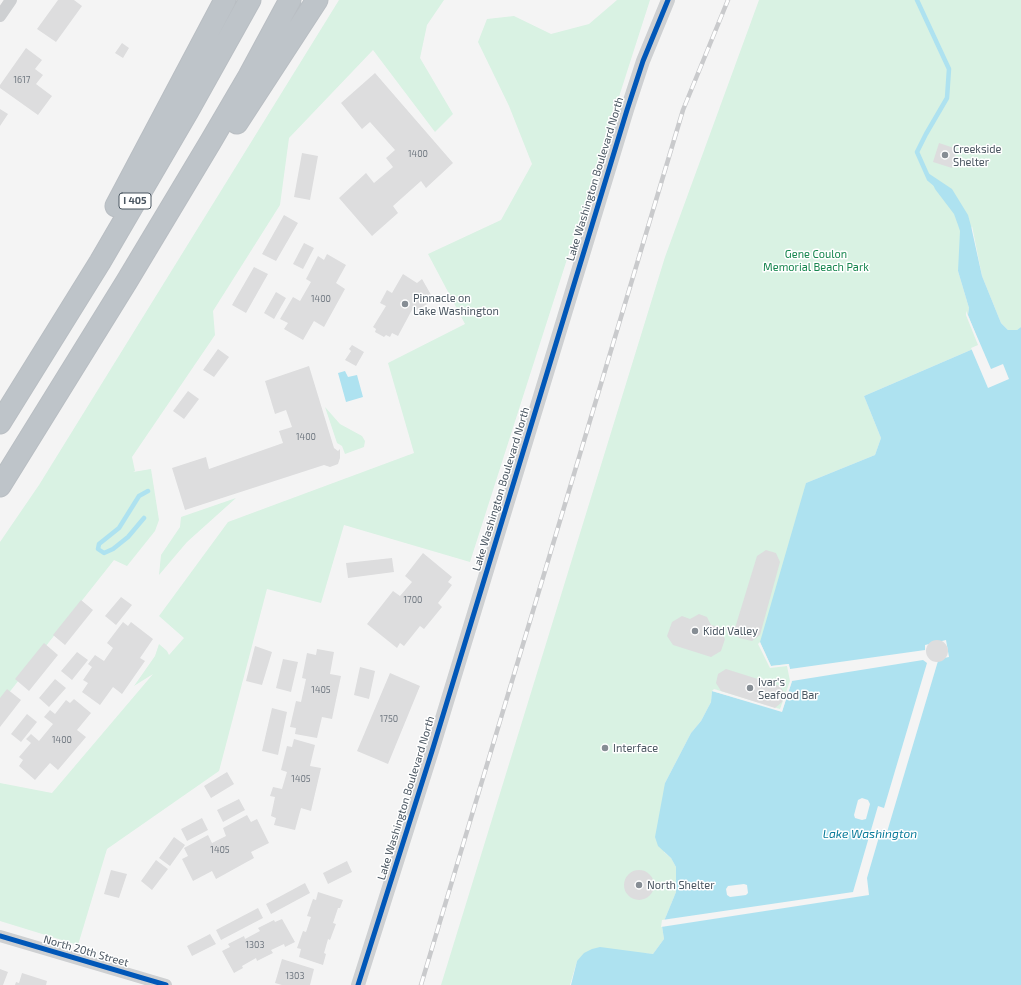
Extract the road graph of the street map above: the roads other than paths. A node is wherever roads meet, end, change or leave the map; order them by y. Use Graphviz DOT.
graph roads {
  1 [pos="11,0"];
  2 [pos="225,0"];
  3 [pos="250,0"];
  4 [pos="290,0"];
  5 [pos="317,0"];
  6 [pos="668,0"];
  7 [pos="0,16"];
  8 [pos="127,282"];
  9 [pos="15,399"];
  10 [pos="0,423"];
  11 [pos="0,486"];
  12 [pos="0,936"];
  13 [pos="166,985"];
  14 [pos="358,985"];
  1 -- 7 [label="street"];
  2 -- 9 [label="highway"];
  3 -- 9 [label="highway, I 405"];
  4 -- 8 [label="highway"];
  5 -- 8 [label="highway"];
  6 -- 14 [label="street, Lake Washington Boulevard North"];
  8 -- 11 [label="highway"];
  9 -- 10 [label="highway, I 405"];
  12 -- 13 [label="street, North 20th Street"];
}
